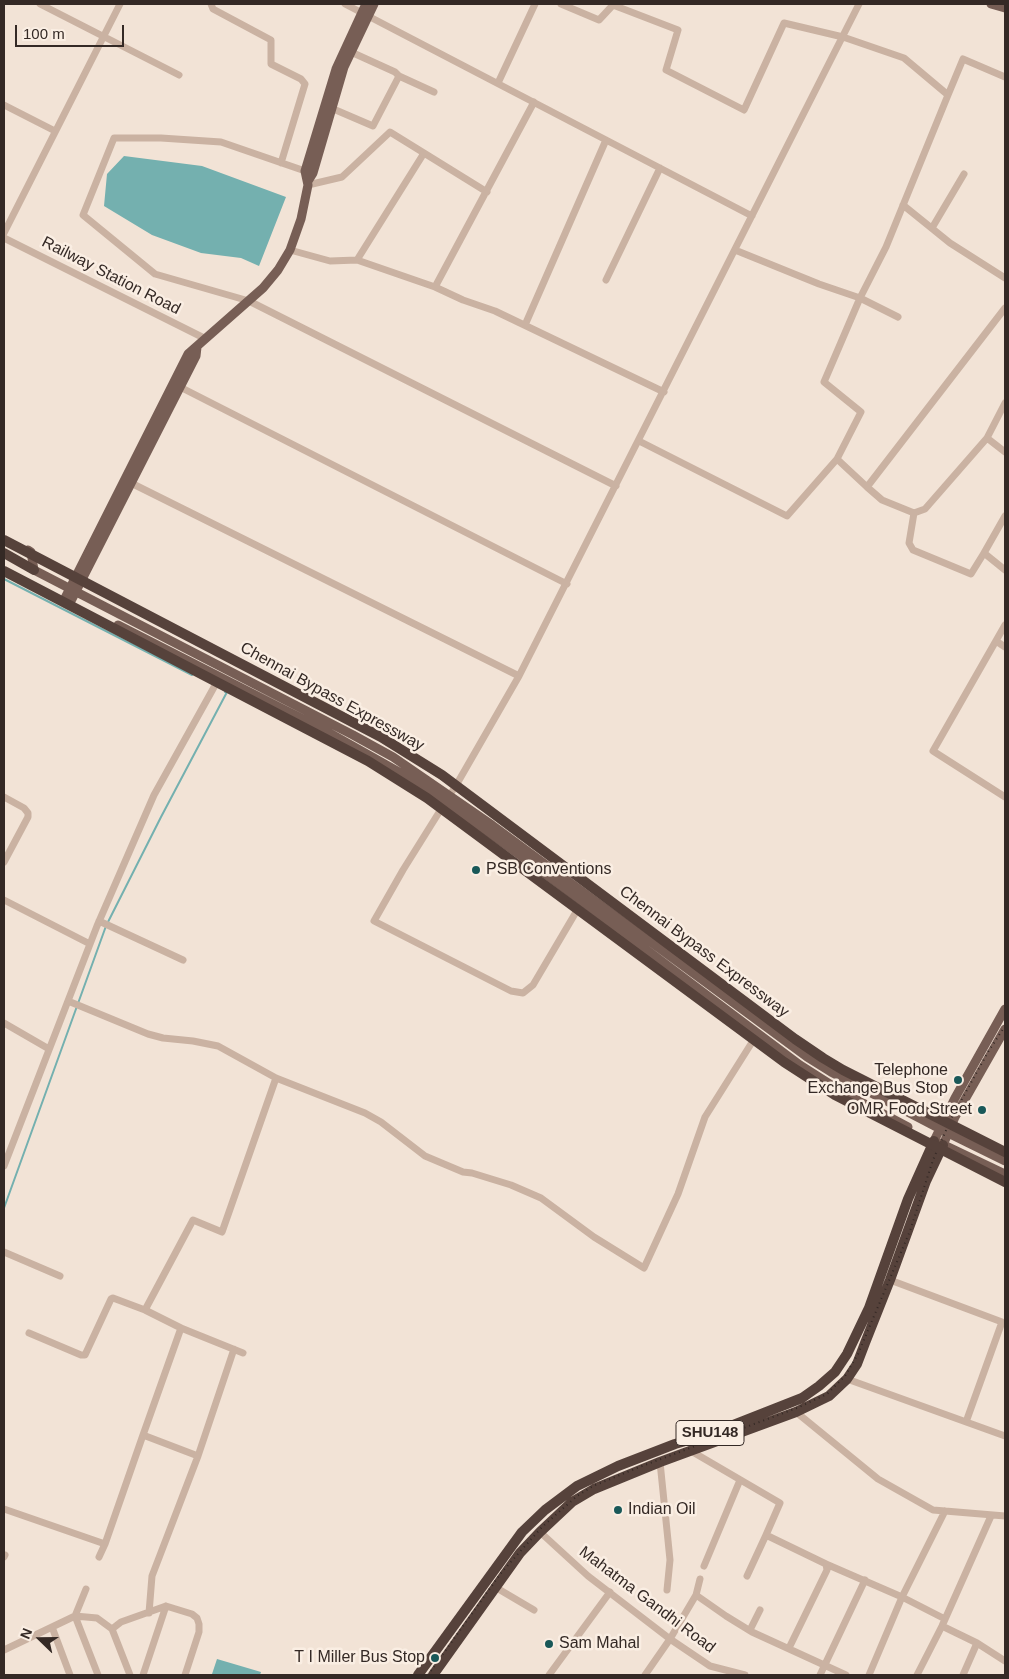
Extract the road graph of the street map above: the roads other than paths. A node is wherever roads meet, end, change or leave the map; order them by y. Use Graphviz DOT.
graph roads {
  1 [pos="40,4"];
  2 [pos="120,4"];
  3 [pos="211,4"];
  4 [pos="345,4"];
  5 [pos="374,4"];
  6 [pos="535,4"];
  7 [pos="561,4"];
  8 [pos="859,4"];
  9 [pos="991,4"];
  10 [pos="1005,8"];
  11 [pos="365,10"];
  12 [pos="843,36"];
  13 [pos="103,37"];
  14 [pos="351,52"];
  15 [pos="178,74"];
  16 [pos="399,76"];
  17 [pos="1005,77"];
  18 [pos="498,83"];
  19 [pos="434,92"];
  20 [pos="948,95"];
  21 [pos="534,102"];
  22 [pos="4,105"];
  23 [pos="331,108"];
  24 [pos="55,131"];
  25 [pos="606,140"];
  26 [pos="424,153"];
  27 [pos="281,164"];
  28 [pos="660,168"];
  29 [pos="964,174"];
  30 [pos="308,178"];
  31 [pos="487,192"];
  32 [pos="903,206"];
  33 [pos="752,216"];
  34 [pos="932,228"];
  35 [pos="4,233"];
  36 [pos="4,238"];
  37 [pos="290,250"];
  38 [pos="735,250"];
  39 [pos="357,260"];
  40 [pos="1005,278"];
  41 [pos="606,280"];
  42 [pos="435,287"];
  43 [pos="860,298"];
  44 [pos="249,301"];
  45 [pos="1005,308"];
  46 [pos="898,317"];
  47 [pos="526,325"];
  48 [pos="206,338"];
  49 [pos="196,347"];
  50 [pos="180,386"];
  51 [pos="664,392"];
  52 [pos="1005,403"];
  53 [pos="987,438"];
  54 [pos="639,441"];
  55 [pos="1005,452"];
  56 [pos="837,459"];
  57 [pos="131,482"];
  58 [pos="616,486"];
  59 [pos="867,487"];
  60 [pos="914,512"];
  61 [pos="1005,516"];
  62 [pos="4,538"];
  63 [pos="4,553"];
  64 [pos="984,553"];
  65 [pos="4,565"];
  66 [pos="1005,570"];
  67 [pos="4,571"];
  68 [pos="31,574"];
  69 [pos="4,575"];
  70 [pos="567,584"];
  71 [pos="73,589"];
  72 [pos="68,599"];
  73 [pos="1005,625"];
  74 [pos="996,641"];
  75 [pos="1005,647"];
  76 [pos="224,668"];
  77 [pos="520,676"];
  78 [pos="219,677"];
  79 [pos="4,797"];
  80 [pos="1005,797"];
  81 [pos="448,799"];
  82 [pos="4,862"];
  83 [pos="4,900"];
  84 [pos="582,902"];
  85 [pos="99,921"];
  86 [pos="90,944"];
  87 [pos="183,960"];
  88 [pos="74,1004"];
  89 [pos="1005,1009"];
  90 [pos="4,1023"];
  91 [pos="1005,1029"];
  92 [pos="758,1034"];
  93 [pos="49,1049"];
  94 [pos="276,1078"];
  95 [pos="939,1128"];
  96 [pos="948,1133"];
  97 [pos="938,1143"];
  98 [pos="7,1147"];
  99 [pos="1005,1152"];
  100 [pos="1005,1161"];
  101 [pos="4,1166"];
  102 [pos="1005,1174"];
  103 [pos="1005,1182"];
  104 [pos="4,1252"];
  105 [pos="60,1276"];
  106 [pos="890,1280"];
  107 [pos="145,1310"];
  108 [pos="181,1328"];
  109 [pos="29,1333"];
  110 [pos="234,1349"];
  111 [pos="243,1353"];
  112 [pos="847,1379"];
  113 [pos="796,1412"];
  114 [pos="966,1422"];
  115 [pos="143,1435"];
  116 [pos="1005,1436"];
  117 [pos="691,1451"];
  118 [pos="198,1456"];
  119 [pos="660,1462"];
  120 [pos="740,1480"];
  121 [pos="4,1509"];
  122 [pos="944,1511"];
  123 [pos="991,1516"];
  124 [pos="1005,1516"];
  125 [pos="540,1532"];
  126 [pos="766,1535"];
  127 [pos="104,1544"];
  128 [pos="99,1556"];
  129 [pos="826,1564"];
  130 [pos="704,1566"];
  131 [pos="747,1576"];
  132 [pos="700,1579"];
  133 [pos="865,1580"];
  134 [pos="495,1587"];
  135 [pos="86,1589"];
  136 [pos="667,1590"];
  137 [pos="610,1592"];
  138 [pos="696,1595"];
  139 [pos="902,1597"];
  140 [pos="166,1606"];
  141 [pos="534,1610"];
  142 [pos="760,1610"];
  143 [pos="149,1612"];
  144 [pos="75,1616"];
  145 [pos="945,1618"];
  146 [pos="942,1626"];
  147 [pos="52,1627"];
  148 [pos="112,1629"];
  149 [pos="750,1630"];
  150 [pos="670,1639"];
  151 [pos="977,1644"];
  152 [pos="789,1648"];
  153 [pos="4,1650"];
  154 [pos="1005,1661"];
  155 [pos="825,1665"];
  156 [pos="725,1673"];
  157 [pos="70,1675"];
  158 [pos="98,1675"];
  159 [pos="130,1675"];
  160 [pos="143,1675"];
  161 [pos="185,1675"];
  162 [pos="418,1675"];
  163 [pos="433,1675"];
  164 [pos="549,1675"];
  165 [pos="645,1675"];
  166 [pos="745,1675"];
  167 [pos="820,1675"];
  168 [pos="846,1675"];
  169 [pos="869,1675"];
  170 [pos="917,1675"];
  171 [pos="963,1675"];
  1 -- 13 [label="street"];
  2 -- 13 [label="street"];
  3 -- 27 [label="street"];
  4 -- 11 [label="street"];
  5 -- 11 [label="main road"];
  6 -- 18 [label="street"];
  7 -- 12 [label="street"];
  8 -- 12 [label="street"];
  9 -- 10 [label="main road"];
  11 -- 14 [label="main road"];
  11 -- 18 [label="street"];
  11 -- 30 [label="main road"];
  12 -- 20 [label="street"];
  12 -- 33 [label="street"];
  13 -- 15 [label="street"];
  13 -- 24 [label="street"];
  14 -- 16 [label="street"];
  14 -- 23 [label="main road"];
  16 -- 19 [label="street"];
  16 -- 23 [label="street"];
  17 -- 20 [label="street"];
  18 -- 21 [label="street"];
  20 -- 32 [label="street"];
  21 -- 25 [label="street"];
  21 -- 31 [label="street"];
  22 -- 24 [label="street"];
  23 -- 30 [label="main road"];
  24 -- 35 [label="street"];
  25 -- 28 [label="street"];
  25 -- 47 [label="street"];
  26 -- 30 [label="street"];
  26 -- 31 [label="street"];
  26 -- 39 [label="street"];
  27 -- 30 [label="street"];
  27 -- 44 [label="street"];
  28 -- 33 [label="street"];
  28 -- 41 [label="street"];
  29 -- 34 [label="street"];
  30 -- 37 [label="main road"];
  31 -- 42 [label="street"];
  32 -- 34 [label="street"];
  32 -- 43 [label="street"];
  33 -- 38 [label="street"];
  34 -- 40 [label="street"];
  36 -- 48 [label="street, Railway Station Road"];
  37 -- 39 [label="street"];
  37 -- 44 [label="main road"];
  38 -- 43 [label="street"];
  38 -- 51 [label="street"];
  39 -- 42 [label="street"];
  42 -- 47 [label="street"];
  43 -- 46 [label="street"];
  43 -- 56 [label="street"];
  44 -- 48 [label="main road"];
  44 -- 58 [label="street"];
  45 -- 59 [label="street"];
  47 -- 51 [label="street"];
  48 -- 49 [label="main road"];
  49 -- 50 [label="main road"];
  49 -- 71 [label="main road"];
  50 -- 57 [label="main road"];
  50 -- 70 [label="street"];
  51 -- 54 [label="street"];
  52 -- 53 [label="street"];
  53 -- 55 [label="street"];
  53 -- 60 [label="street"];
  54 -- 56 [label="street"];
  54 -- 58 [label="street"];
  56 -- 59 [label="street"];
  57 -- 71 [label="main road"];
  57 -- 77 [label="street"];
  58 -- 70 [label="street"];
  59 -- 60 [label="street"];
  60 -- 64 [label="street"];
  61 -- 64 [label="street"];
  62 -- 68 [label="main road"];
  62 -- 99 [label="highway, Chennai Bypass Expressway, bridge"];
  63 -- 68 [label="highway"];
  64 -- 66 [label="street"];
  65 -- 68 [label="highway"];
  67 -- 103 [label="highway, bridge"];
  68 -- 69 [label="main road"];
  68 -- 71 [label="main road"];
  68 -- 72 [label="main road"];
  70 -- 77 [label="street"];
  71 -- 72 [label="main road"];
  71 -- 76 [label="main road"];
  72 -- 78 [label="main road"];
  73 -- 74 [label="street"];
  74 -- 75 [label="street"];
  74 -- 80 [label="street"];
  76 -- 78 [label="street"];
  76 -- 81 [label="main road"];
  77 -- 81 [label="street"];
  78 -- 81 [label="main road"];
  78 -- 85 [label="street"];
  79 -- 82 [label="street"];
  81 -- 84 [label="main road"];
  81 -- 84 [label="street"];
  81 -- 95 [label="main road"];
  83 -- 86 [label="street"];
  84 -- 92 [label="main road"];
  85 -- 86 [label="street"];
  85 -- 87 [label="street"];
  86 -- 88 [label="street"];
  88 -- 93 [label="street"];
  88 -- 94 [label="street"];
  89 -- 95 [label="main road, SHU148"];
  90 -- 93 [label="street"];
  91 -- 96 [label="main road, SHU148"];
  92 -- 94 [label="street"];
  92 -- 97 [label="main road"];
  93 -- 98 [label="street"];
  94 -- 107 [label="street"];
  95 -- 96 [label="main road"];
  95 -- 97 [label="main road, SHU148"];
  96 -- 97 [label="main road, SHU148"];
  96 -- 100 [label="main road"];
  97 -- 102 [label="main road"];
  97 -- 106 [label="highway, SHU148"];
  97 -- 162 [label="highway, SHU148"];
  98 -- 101 [label="street"];
  104 -- 105 [label="street"];
  106 -- 112 [label="highway, SHU148"];
  106 -- 114 [label="street"];
  107 -- 108 [label="street"];
  107 -- 109 [label="street"];
  108 -- 110 [label="street"];
  108 -- 115 [label="street"];
  110 -- 111 [label="street"];
  110 -- 118 [label="street"];
  112 -- 113 [label="highway, SHU148"];
  112 -- 114 [label="street"];
  113 -- 117 [label="highway, SHU148"];
  113 -- 122 [label="street"];
  114 -- 116 [label="street"];
  115 -- 118 [label="street"];
  115 -- 127 [label="street"];
  117 -- 119 [label="highway, SHU148"];
  117 -- 120 [label="street"];
  118 -- 143 [label="street"];
  119 -- 125 [label="highway, SHU148"];
  119 -- 136 [label="street"];
  120 -- 126 [label="street"];
  120 -- 130 [label="street"];
  121 -- 127 [label="street"];
  122 -- 123 [label="street"];
  122 -- 139 [label="street"];
  123 -- 124 [label="street"];
  123 -- 145 [label="street"];
  125 -- 134 [label="highway, SHU148"];
  125 -- 137 [label="street, Mahatma Gandhi Road"];
  126 -- 129 [label="street"];
  126 -- 131 [label="street"];
  127 -- 128 [label="street"];
  129 -- 133 [label="street"];
  129 -- 152 [label="street"];
  132 -- 138 [label="street"];
  133 -- 139 [label="street"];
  133 -- 155 [label="street"];
  134 -- 141 [label="street"];
  134 -- 163 [label="highway, SHU148"];
  135 -- 144 [label="street"];
  137 -- 150 [label="street, Mahatma Gandhi Road"];
  137 -- 164 [label="street"];
  138 -- 149 [label="street"];
  138 -- 150 [label="street"];
  139 -- 145 [label="street"];
  139 -- 169 [label="street"];
  140 -- 143 [label="street"];
  140 -- 160 [label="street"];
  140 -- 161 [label="street"];
  142 -- 149 [label="street"];
  143 -- 148 [label="street"];
  144 -- 147 [label="street"];
  144 -- 148 [label="street"];
  144 -- 158 [label="street"];
  145 -- 146 [label="street"];
  146 -- 151 [label="street"];
  146 -- 170 [label="street"];
  147 -- 153 [label="street"];
  147 -- 157 [label="street"];
  148 -- 159 [label="street"];
  149 -- 152 [label="street"];
  150 -- 156 [label="street, Mahatma Gandhi Road"];
  150 -- 165 [label="street"];
  151 -- 154 [label="street"];
  151 -- 171 [label="street"];
  152 -- 155 [label="street"];
  155 -- 167 [label="street"];
  155 -- 168 [label="street"];
  156 -- 166 [label="street, Mahatma Gandhi Road"];
}
